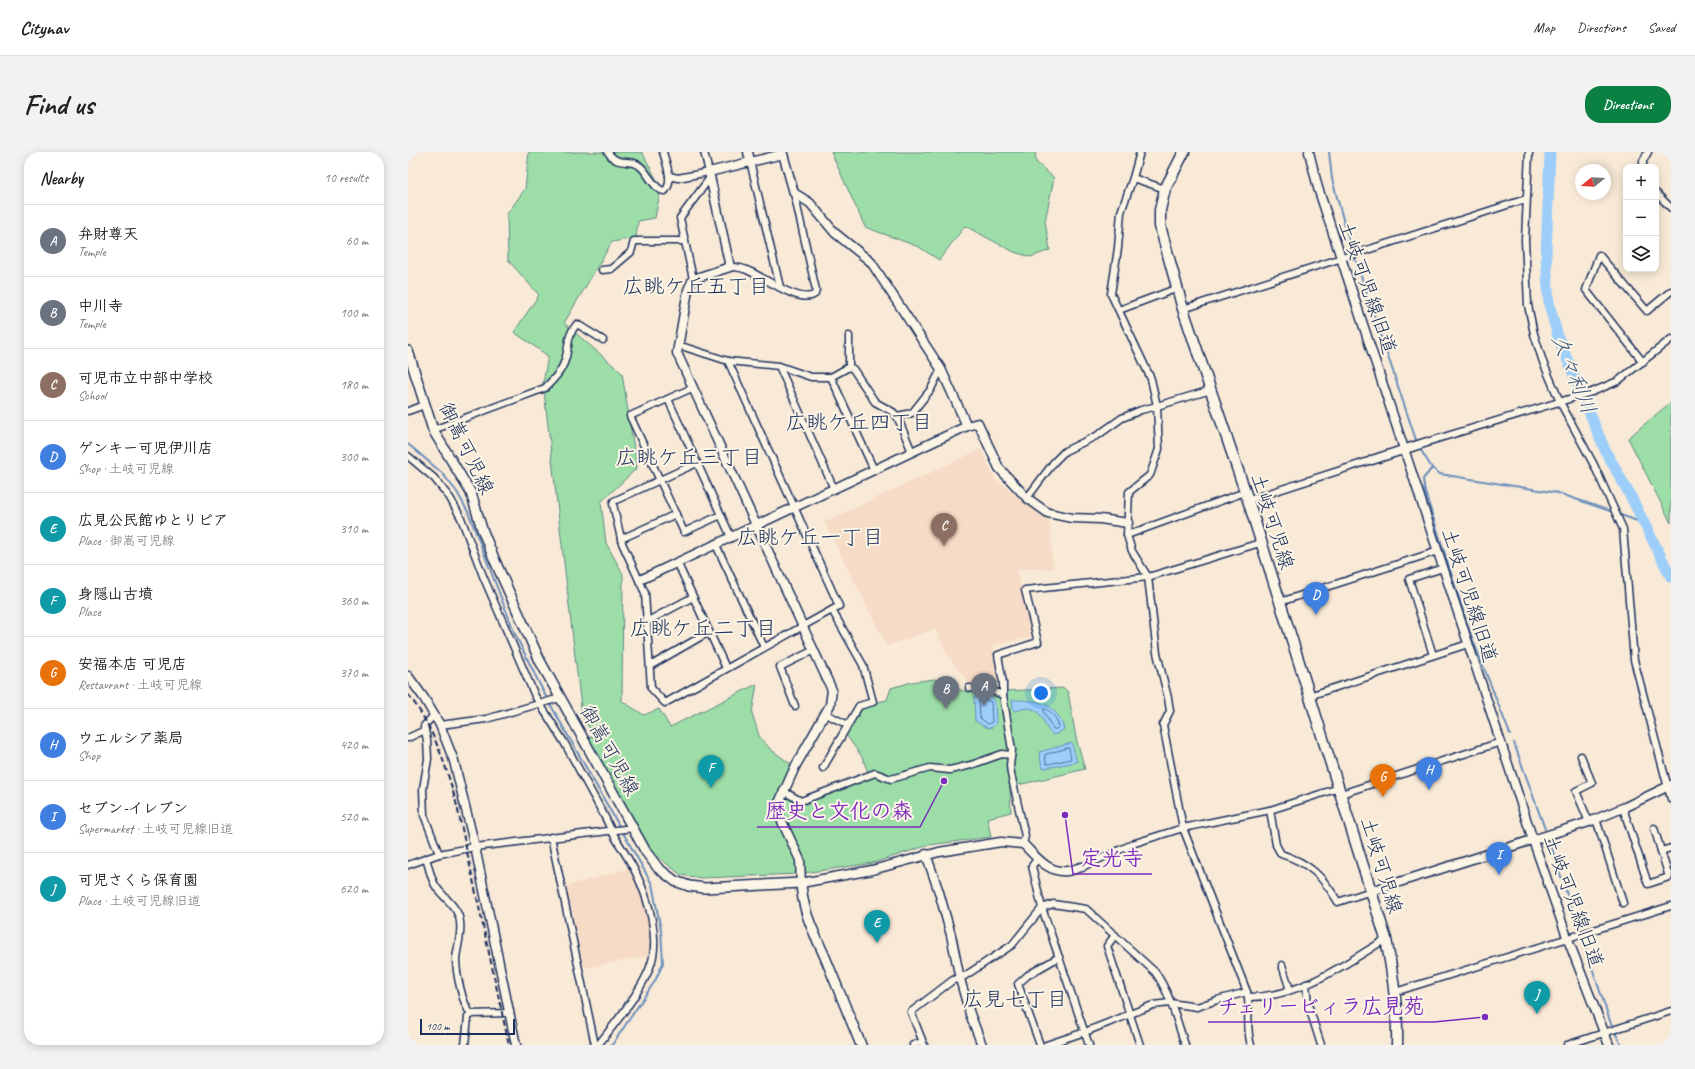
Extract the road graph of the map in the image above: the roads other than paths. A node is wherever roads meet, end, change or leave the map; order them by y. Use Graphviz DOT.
graph roads {
  1 [pos="608,152"];
  2 [pos="663,152"];
  3 [pos="704,152"];
  4 [pos="748,152"];
  5 [pos="1140,152"];
  6 [pos="1184,152"];
  7 [pos="1309,152"];
  8 [pos="1528,152"];
  9 [pos="1648,152"];
  10 [pos="1669,152"];
  11 [pos="784,153"];
  12 [pos="1671,154"];
  13 [pos="750,161"];
  14 [pos="1643,164"];
  15 [pos="669,176"];
  16 [pos="709,176"];
  17 [pos="1133,178"];
  18 [pos="1165,188"];
  19 [pos="794,193"];
  20 [pos="1659,196"];
  21 [pos="1526,199"];
  22 [pos="1671,208"];
  23 [pos="685,241"];
  24 [pos="1341,258"];
  25 [pos="730,268"];
  26 [pos="602,270"];
  27 [pos="693,280"];
  28 [pos="780,287"];
  29 [pos="1178,288"];
  30 [pos="1671,291"];
  31 [pos="1184,309"];
  32 [pos="1119,310"];
  33 [pos="849,336"];
  34 [pos="1671,339"];
  35 [pos="603,340"];
  36 [pos="678,345"];
  37 [pos="408,351"];
  38 [pos="728,361"];
  39 [pos="1643,362"];
  40 [pos="779,366"];
  41 [pos="849,367"];
  42 [pos="940,369"];
  43 [pos="831,377"];
  44 [pos="692,388"];
  45 [pos="1211,390"];
  46 [pos="668,399"];
  47 [pos="1563,402"];
  48 [pos="425,405"];
  49 [pos="1157,406"];
  50 [pos="408,411"];
  51 [pos="897,416"];
  52 [pos="968,426"];
  53 [pos="433,430"];
  54 [pos="1427,442"];
  55 [pos="1408,448"];
  56 [pos="912,452"];
  57 [pos="408,456"];
  58 [pos="1372,460"];
  59 [pos="697,462"];
  60 [pos="874,470"];
  61 [pos="660,480"];
  62 [pos="834,489"];
  63 [pos="1246,496"];
  64 [pos="1026,498"];
  65 [pos="795,507"];
  66 [pos="676,514"];
  67 [pos="721,515"];
  68 [pos="1128,523"];
  69 [pos="756,526"];
  70 [pos="1127,535"];
  71 [pos="731,536"];
  72 [pos="621,539"];
  73 [pos="1260,543"];
  74 [pos="716,544"];
  75 [pos="1438,551"];
  76 [pos="677,562"];
  77 [pos="1443,568"];
  78 [pos="1148,577"];
  79 [pos="640,580"];
  80 [pos="693,597"];
  81 [pos="1280,602"];
  82 [pos="832,610"];
  83 [pos="648,622"];
  84 [pos="803,625"];
  85 [pos="709,632"];
  86 [pos="1468,644"];
  87 [pos="764,647"];
  88 [pos="814,650"];
  89 [pos="1434,655"];
  90 [pos="650,666"];
  91 [pos="726,668"];
  92 [pos="408,676"];
  93 [pos="969,688"];
  94 [pos="1003,695"];
  95 [pos="1309,696"];
  96 [pos="556,699"];
  97 [pos="542,704"];
  98 [pos="795,706"];
  99 [pos="826,714"];
  100 [pos="434,715"];
  101 [pos="848,725"];
  102 [pos="440,726"];
  103 [pos="425,730"];
  104 [pos="408,738"];
  105 [pos="1501,742"];
  106 [pos="1011,755"];
  107 [pos="1581,756"];
  108 [pos="823,768"];
  109 [pos="1669,786"];
  110 [pos="783,791"];
  111 [pos="1340,791"];
  112 [pos="1671,799"];
  113 [pos="1623,808"];
  114 [pos="1270,810"];
  115 [pos="1593,820"];
  116 [pos="633,828"];
  117 [pos="1183,828"];
  118 [pos="1654,828"];
  119 [pos="611,831"];
  120 [pos="550,837"];
  121 [pos="1533,840"];
  122 [pos="1023,844"];
  123 [pos="475,847"];
  124 [pos="1671,848"];
  125 [pos="1661,851"];
  126 [pos="439,854"];
  127 [pos="926,854"];
  128 [pos="426,858"];
  129 [pos="1037,859"];
  130 [pos="408,865"];
  131 [pos="1082,867"];
  132 [pos="801,883"];
  133 [pos="1371,890"];
  134 [pos="1623,903"];
  135 [pos="1671,906"];
  136 [pos="1042,908"];
  137 [pos="1115,935"];
  138 [pos="1567,938"];
  139 [pos="1386,939"];
  140 [pos="1059,958"];
  141 [pos="1282,965"];
  142 [pos="960,979"];
  143 [pos="1306,984"];
  144 [pos="1290,990"];
  145 [pos="1396,992"];
  146 [pos="1247,995"];
  147 [pos="1170,1003"];
  148 [pos="1671,1011"];
  149 [pos="509,1012"];
  150 [pos="1129,1013"];
  151 [pos="471,1014"];
  152 [pos="1085,1032"];
  153 [pos="1608,1032"];
  154 [pos="923,1043"];
  155 [pos="465,1045"];
  156 [pos="516,1045"];
  157 [pos="597,1045"];
  158 [pos="861,1045"];
  159 [pos="913,1045"];
  160 [pos="982,1045"];
  161 [pos="1040,1045"];
  162 [pos="1046,1045"];
  163 [pos="1089,1045"];
  164 [pos="1140,1045"];
  165 [pos="1185,1045"];
  166 [pos="1251,1045"];
  167 [pos="1321,1045"];
  168 [pos="1397,1045"];
  169 [pos="1567,1045"];
  170 [pos="1609,1045"];
  1 -- 15 [label="street"];
  2 -- 15 [label="street"];
  3 -- 16 [label="street"];
  4 -- 13 [label="street"];
  5 -- 17 [label="street"];
  6 -- 18 [label="main road, 土岐可児線"];
  7 -- 24 [label="street, 土岐可児線旧道"];
  8 -- 21 [label="street"];
  9 -- 14 [label="street"];
  10 -- 12 [label="street"];
  11 -- 13 [label="street"];
  11 -- 19 [label="street"];
  13 -- 16 [label="street"];
  13 -- 28 [label="street"];
  15 -- 16 [label="street"];
  16 -- 23 [label="street"];
  16 -- 25 [label="street"];
  17 -- 18 [label="street"];
  17 -- 32 [label="street"];
  18 -- 29 [label="main road, 土岐可児線"];
  19 -- 28 [label="street"];
  19 -- 42 [label="street"];
  20 -- 22 [label="street"];
  21 -- 24 [label="street"];
  21 -- 47 [label="street"];
  23 -- 26 [label="street"];
  23 -- 27 [label="street"];
  24 -- 31 [label="street"];
  24 -- 55 [label="street, 土岐可児線旧道"];
  25 -- 27 [label="street"];
  25 -- 28 [label="street"];
  27 -- 36 [label="street"];
  29 -- 31 [label="main road, 土岐可児線"];
  29 -- 32 [label="street"];
  30 -- 39 [label="street"];
  31 -- 45 [label="main road, 土岐可児線"];
  32 -- 49 [label="street"];
  33 -- 41 [label="street"];
  34 -- 39 [label="street"];
  35 -- 53 [label="street"];
  36 -- 38 [label="street"];
  36 -- 44 [label="street"];
  37 -- 48 [label="main road, 御嵩可児線"];
  38 -- 40 [label="street"];
  38 -- 65 [label="street"];
  39 -- 47 [label="street"];
  40 -- 43 [label="street"];
  40 -- 62 [label="street"];
  41 -- 43 [label="street"];
  41 -- 51 [label="street"];
  42 -- 51 [label="street"];
  42 -- 52 [label="street"];
  43 -- 60 [label="street"];
  44 -- 46 [label="street"];
  44 -- 69 [label="street"];
  45 -- 49 [label="street"];
  45 -- 63 [label="main road, 土岐可児線"];
  46 -- 59 [label="street"];
  46 -- 61 [label="street"];
  47 -- 54 [label="street"];
  47 -- 109 [label="street"];
  48 -- 50 [label="street"];
  48 -- 53 [label="main road, 御嵩可児線"];
  49 -- 64 [label="street"];
  49 -- 68 [label="street"];
  51 -- 56 [label="street"];
  52 -- 56 [label="street"];
  52 -- 64 [label="street"];
  53 -- 96 [label="main road, 御嵩可児線"];
  54 -- 55 [label="street"];
  55 -- 58 [label="street"];
  55 -- 75 [label="street, 土岐可児線旧道"];
  56 -- 60 [label="street"];
  57 -- 97 [label="street"];
  58 -- 63 [label="street"];
  59 -- 61 [label="street"];
  59 -- 67 [label="street"];
  60 -- 62 [label="street"];
  61 -- 66 [label="street"];
  61 -- 72 [label="street"];
  62 -- 65 [label="street"];
  63 -- 70 [label="street"];
  63 -- 73 [label="main road, 土岐可児線"];
  64 -- 68 [label="street"];
  65 -- 69 [label="street"];
  65 -- 82 [label="street"];
  66 -- 67 [label="street"];
  66 -- 72 [label="street"];
  67 -- 71 [label="street"];
  68 -- 70 [label="street"];
  69 -- 71 [label="street"];
  69 -- 84 [label="street"];
  70 -- 78 [label="street"];
  71 -- 74 [label="street"];
  72 -- 79 [label="street"];
  73 -- 78 [label="street"];
  73 -- 81 [label="main road, 土岐可児線"];
  74 -- 76 [label="street"];
  74 -- 87 [label="street"];
  75 -- 77 [label="street, 土岐可児線旧道"];
  75 -- 81 [label="street"];
  76 -- 79 [label="street"];
  76 -- 80 [label="street"];
  77 -- 86 [label="street, 土岐可児線旧道"];
  77 -- 89 [label="street"];
  78 -- 94 [label="street"];
  78 -- 117 [label="street"];
  79 -- 83 [label="street"];
  80 -- 83 [label="street"];
  80 -- 85 [label="street"];
  81 -- 95 [label="main road, 土岐可児線"];
  82 -- 84 [label="street"];
  82 -- 101 [label="street"];
  83 -- 90 [label="street"];
  84 -- 87 [label="street"];
  84 -- 88 [label="street"];
  85 -- 90 [label="street"];
  85 -- 91 [label="street"];
  86 -- 89 [label="street"];
  86 -- 105 [label="street, 土岐可児線旧道"];
  87 -- 91 [label="street"];
  88 -- 98 [label="street"];
  88 -- 99 [label="street"];
  89 -- 95 [label="street"];
  90 -- 91 [label="street"];
  92 -- 100 [label="street"];
  93 -- 94 [label="street"];
  94 -- 106 [label="street"];
  95 -- 111 [label="main road, 土岐可児線"];
  96 -- 97 [label="street"];
  96 -- 116 [label="main road, 御嵩可児線"];
  97 -- 102 [label="street"];
  97 -- 119 [label="street"];
  99 -- 101 [label="street"];
  99 -- 110 [label="street"];
  100 -- 102 [label="street"];
  100 -- 103 [label="street"];
  101 -- 108 [label="street"];
  102 -- 123 [label="street"];
  103 -- 104 [label="street"];
  103 -- 126 [label="street"];
  105 -- 111 [label="street"];
  105 -- 121 [label="street, 土岐可児線旧道"];
  106 -- 110 [label="street"];
  106 -- 122 [label="street"];
  107 -- 115 [label="street"];
  109 -- 112 [label="street"];
  109 -- 113 [label="street"];
  110 -- 132 [label="street"];
  111 -- 114 [label="street"];
  111 -- 133 [label="main road, 土岐可児線"];
  113 -- 115 [label="street"];
  113 -- 125 [label="street"];
  114 -- 117 [label="street"];
  114 -- 133 [label="street"];
  115 -- 121 [label="street"];
  115 -- 134 [label="street"];
  116 -- 119 [label="street"];
  116 -- 132 [label="main road, 御嵩可児線"];
  117 -- 131 [label="street"];
  117 -- 146 [label="street"];
  118 -- 125 [label="street"];
  119 -- 120 [label="street"];
  119 -- 157 [label="street"];
  120 -- 123 [label="street"];
  120 -- 157 [label="street"];
  121 -- 133 [label="street"];
  121 -- 138 [label="street, 土岐可児線旧道"];
  122 -- 127 [label="street"];
  122 -- 129 [label="street"];
  123 -- 126 [label="street"];
  123 -- 149 [label="street"];
  124 -- 125 [label="street"];
  126 -- 128 [label="street"];
  127 -- 132 [label="street"];
  127 -- 142 [label="street"];
  128 -- 130 [label="street"];
  128 -- 151 [label="street"];
  129 -- 131 [label="street"];
  129 -- 136 [label="street"];
  132 -- 158 [label="main road"];
  133 -- 139 [label="main road, 土岐可児線"];
  135 -- 138 [label="street"];
  136 -- 137 [label="street"];
  136 -- 140 [label="street"];
  136 -- 142 [label="street"];
  137 -- 147 [label="street"];
  137 -- 150 [label="street"];
  138 -- 145 [label="street"];
  138 -- 153 [label="street, 土岐可児線旧道"];
  139 -- 143 [label="street"];
  139 -- 145 [label="main road, 土岐可児線"];
  140 -- 152 [label="street"];
  140 -- 161 [label="street"];
  141 -- 144 [label="street"];
  142 -- 154 [label="street"];
  142 -- 160 [label="street"];
  143 -- 144 [label="street"];
  143 -- 167 [label="street"];
  144 -- 146 [label="street"];
  145 -- 168 [label="main road, 土岐可児線"];
  146 -- 147 [label="street"];
  146 -- 166 [label="street"];
  147 -- 150 [label="street"];
  147 -- 165 [label="street"];
  148 -- 153 [label="street"];
  149 -- 151 [label="street"];
  149 -- 156 [label="street"];
  150 -- 152 [label="street"];
  150 -- 164 [label="street"];
  151 -- 155 [label="street"];
  152 -- 162 [label="street"];
  152 -- 163 [label="street"];
  153 -- 169 [label="street"];
  153 -- 170 [label="street, 土岐可児線旧道"];
  154 -- 159 [label="street"];
}
